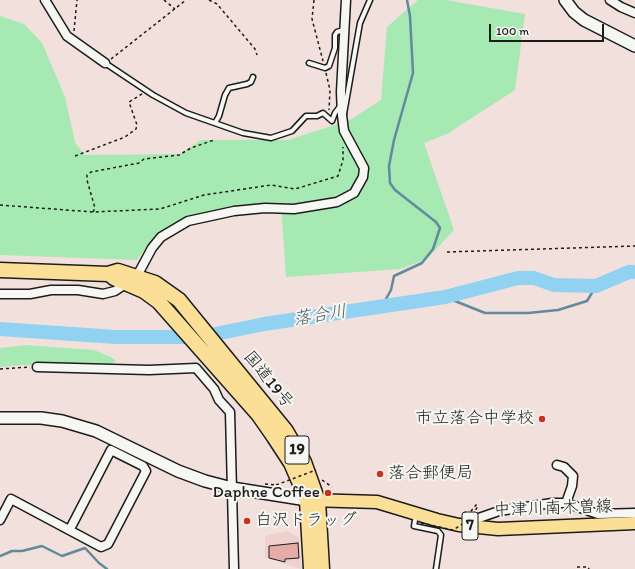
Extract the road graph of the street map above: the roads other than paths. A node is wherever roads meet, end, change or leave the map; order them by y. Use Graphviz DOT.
graph roads {
  1 [pos="45,0"];
  2 [pos="346,0"];
  3 [pos="370,0"];
  4 [pos="565,0"];
  5 [pos="610,0"];
  6 [pos="635,13"];
  7 [pos="344,30"];
  8 [pos="635,46"];
  9 [pos="105,63"];
  10 [pos="309,63"];
  11 [pos="253,78"];
  12 [pos="341,105"];
  13 [pos="342,115"];
  14 [pos="215,123"];
  15 [pos="0,270"];
  16 [pos="132,280"];
  17 [pos="0,294"];
  18 [pos="37,367"];
  19 [pos="0,418"];
  20 [pos="557,465"];
  21 [pos="232,488"];
  22 [pos="313,501"];
  23 [pos="566,503"];
  24 [pos="635,512"];
  25 [pos="419,519"];
  26 [pos="0,520"];
  27 [pos="473,522"];
  28 [pos="635,523"];
  29 [pos="70,529"];
  30 [pos="234,569"];
  31 [pos="312,569"];
  32 [pos="322,569"];
  33 [pos="436,569"];
  1 -- 9 [label="street"];
  2 -- 7 [label="street"];
  3 -- 13 [label="lane"];
  4 -- 8 [label="street"];
  5 -- 6 [label="street"];
  7 -- 10 [label="lane"];
  7 -- 12 [label="street"];
  9 -- 14 [label="lane"];
  11 -- 14 [label="lane"];
  12 -- 13 [label="street"];
  12 -- 14 [label="lane"];
  13 -- 16 [label="street"];
  15 -- 16 [label="highway, 国道19号 / 19"];
  16 -- 17 [label="street"];
  16 -- 22 [label="highway, 国道19号 / 19"];
  16 -- 22 [label="highway, 国道19号 / 19"];
  18 -- 21 [label="street"];
  19 -- 21 [label="street"];
  20 -- 23 [label="street"];
  21 -- 22 [label="street"];
  21 -- 30 [label="street"];
  22 -- 25 [label="main road, 中津川南木曽線 / 7"];
  22 -- 31 [label="highway, 国道19号 / 19"];
  22 -- 32 [label="highway, 国道19号 / 19"];
  23 -- 24 [label="street"];
  23 -- 27 [label="street"];
  25 -- 27 [label="main road, 中津川南木曽線 / 7"];
  25 -- 33 [label="lane"];
  26 -- 29 [label="street"];
  27 -- 28 [label="main road, 中津川南木曽線 / 7"];
  29 -- 29 [label="street"];
}
